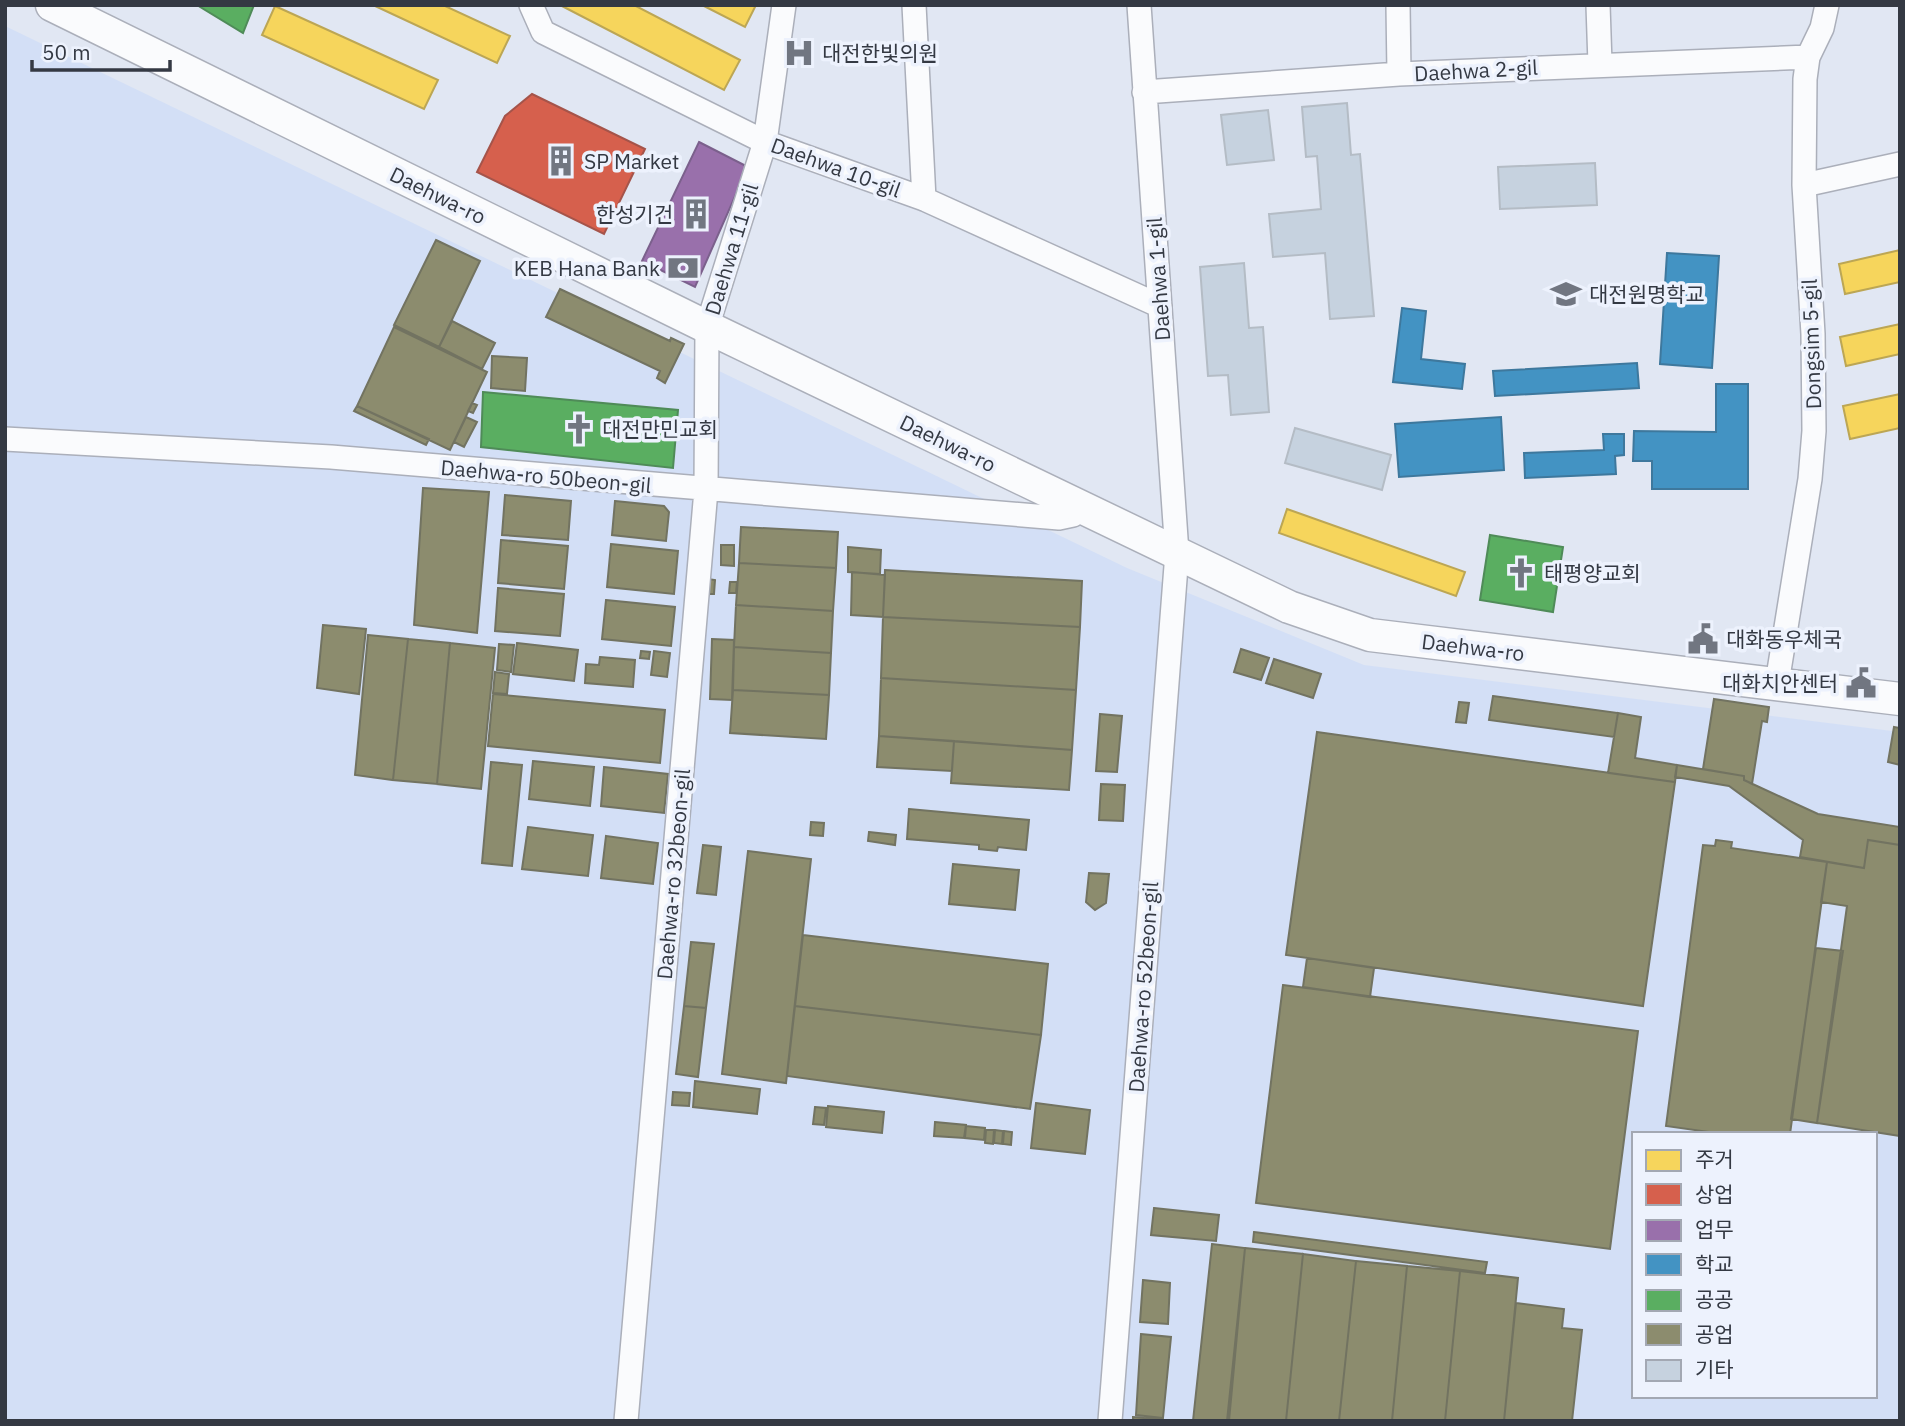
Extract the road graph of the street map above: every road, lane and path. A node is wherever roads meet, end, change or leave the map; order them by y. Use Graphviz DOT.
graph roads {
  1 [pos="52,5"];
  2 [pos="531,5"];
  3 [pos="784,5"];
  4 [pos="914,5"];
  5 [pos="1139,5"];
  6 [pos="1398,5"];
  7 [pos="1598,5"];
  8 [pos="1828,5"];
  9 [pos="1808,57"];
  10 [pos="1600,64"];
  11 [pos="1399,74"];
  12 [pos="1144,92"];
  13 [pos="765,142"];
  14 [pos="1900,164"];
  15 [pos="1804,185"];
  16 [pos="924,199"];
  17 [pos="1160,306"];
  18 [pos="707,327"];
  19 [pos="5,439"];
  20 [pos="706,490"];
  21 [pos="1084,508"];
  22 [pos="1177,553"];
  23 [pos="1777,684"];
  24 [pos="1900,699"];
  25 [pos="626,1421"];
  26 [pos="1110,1421"];
  1 -- 18 [label="main road, Daehwa-ro"];
  2 -- 13 [label="street, Daehwa 10-gil"];
  3 -- 13 [label="street, Daehwa 11-gil"];
  4 -- 16 [label="street"];
  5 -- 12 [label="street, Daehwa 1-gil"];
  6 -- 11 [label="street"];
  7 -- 10 [label="street"];
  8 -- 9 [label="street, Dongsim 5-gil"];
  9 -- 10 [label="street, Daehwa 2-gil"];
  9 -- 15 [label="street, Dongsim 5-gil"];
  10 -- 11 [label="street, Daehwa 2-gil"];
  11 -- 12 [label="street, Daehwa 2-gil"];
  12 -- 17 [label="street, Daehwa 1-gil"];
  13 -- 16 [label="street, Daehwa 10-gil"];
  13 -- 18 [label="street, Daehwa 11-gil"];
  14 -- 15 [label="street"];
  15 -- 23 [label="street, Dongsim 5-gil"];
  16 -- 17 [label="street, Daehwa 10-gil"];
  17 -- 22 [label="street, Daehwa 1-gil"];
  18 -- 20 [label="street, Daehwa-ro 32beon-gil"];
  18 -- 21 [label="main road, Daehwa-ro"];
  19 -- 20 [label="street, Daehwa-ro 50beon-gil"];
  20 -- 21 [label="street, Daehwa-ro 50beon-gil"];
  20 -- 25 [label="street, Daehwa-ro 32beon-gil"];
  21 -- 22 [label="main road, Daehwa-ro"];
  22 -- 23 [label="main road, Daehwa-ro"];
  22 -- 26 [label="street, Daehwa-ro 52beon-gil"];
  23 -- 24 [label="main road, Daehwa-ro"];
}
